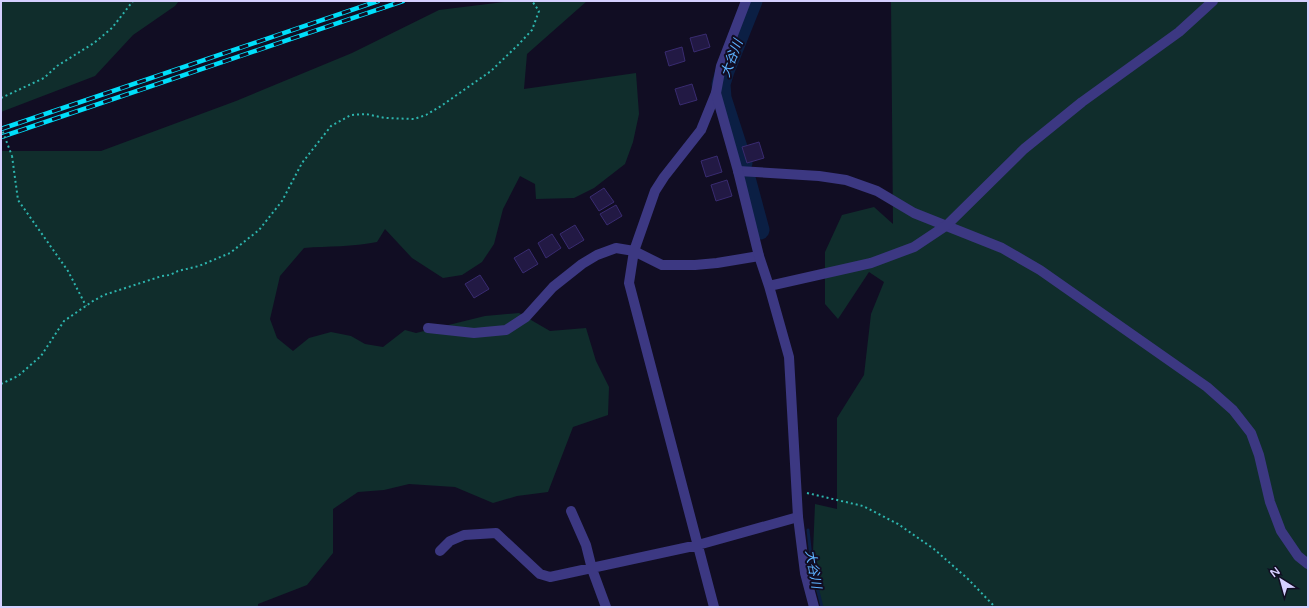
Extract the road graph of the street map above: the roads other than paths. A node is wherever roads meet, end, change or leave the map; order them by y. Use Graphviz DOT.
graph roads {
  1 [pos="746,1"];
  2 [pos="1213,1"];
  3 [pos="716,93"];
  4 [pos="738,170"];
  5 [pos="947,225"];
  6 [pos="634,251"];
  7 [pos="759,256"];
  8 [pos="769,286"];
  9 [pos="428,328"];
  10 [pos="571,512"];
  11 [pos="798,517"];
  12 [pos="698,545"];
  13 [pos="440,551"];
  14 [pos="1308,564"];
  15 [pos="592,569"];
  16 [pos="606,607"];
  17 [pos="714,607"];
  18 [pos="814,607"];
  1 -- 3 [label="street"];
  2 -- 5 [label="street"];
  3 -- 4 [label="street"];
  3 -- 6 [label="street"];
  4 -- 5 [label="street"];
  4 -- 7 [label="street"];
  5 -- 8 [label="street"];
  5 -- 14 [label="street"];
  6 -- 7 [label="street"];
  6 -- 9 [label="street"];
  6 -- 12 [label="street"];
  7 -- 8 [label="street"];
  8 -- 11 [label="street"];
  10 -- 15 [label="street"];
  11 -- 12 [label="street"];
  11 -- 18 [label="street"];
  12 -- 15 [label="street"];
  12 -- 17 [label="street"];
  13 -- 15 [label="street"];
  15 -- 16 [label="street"];
}
